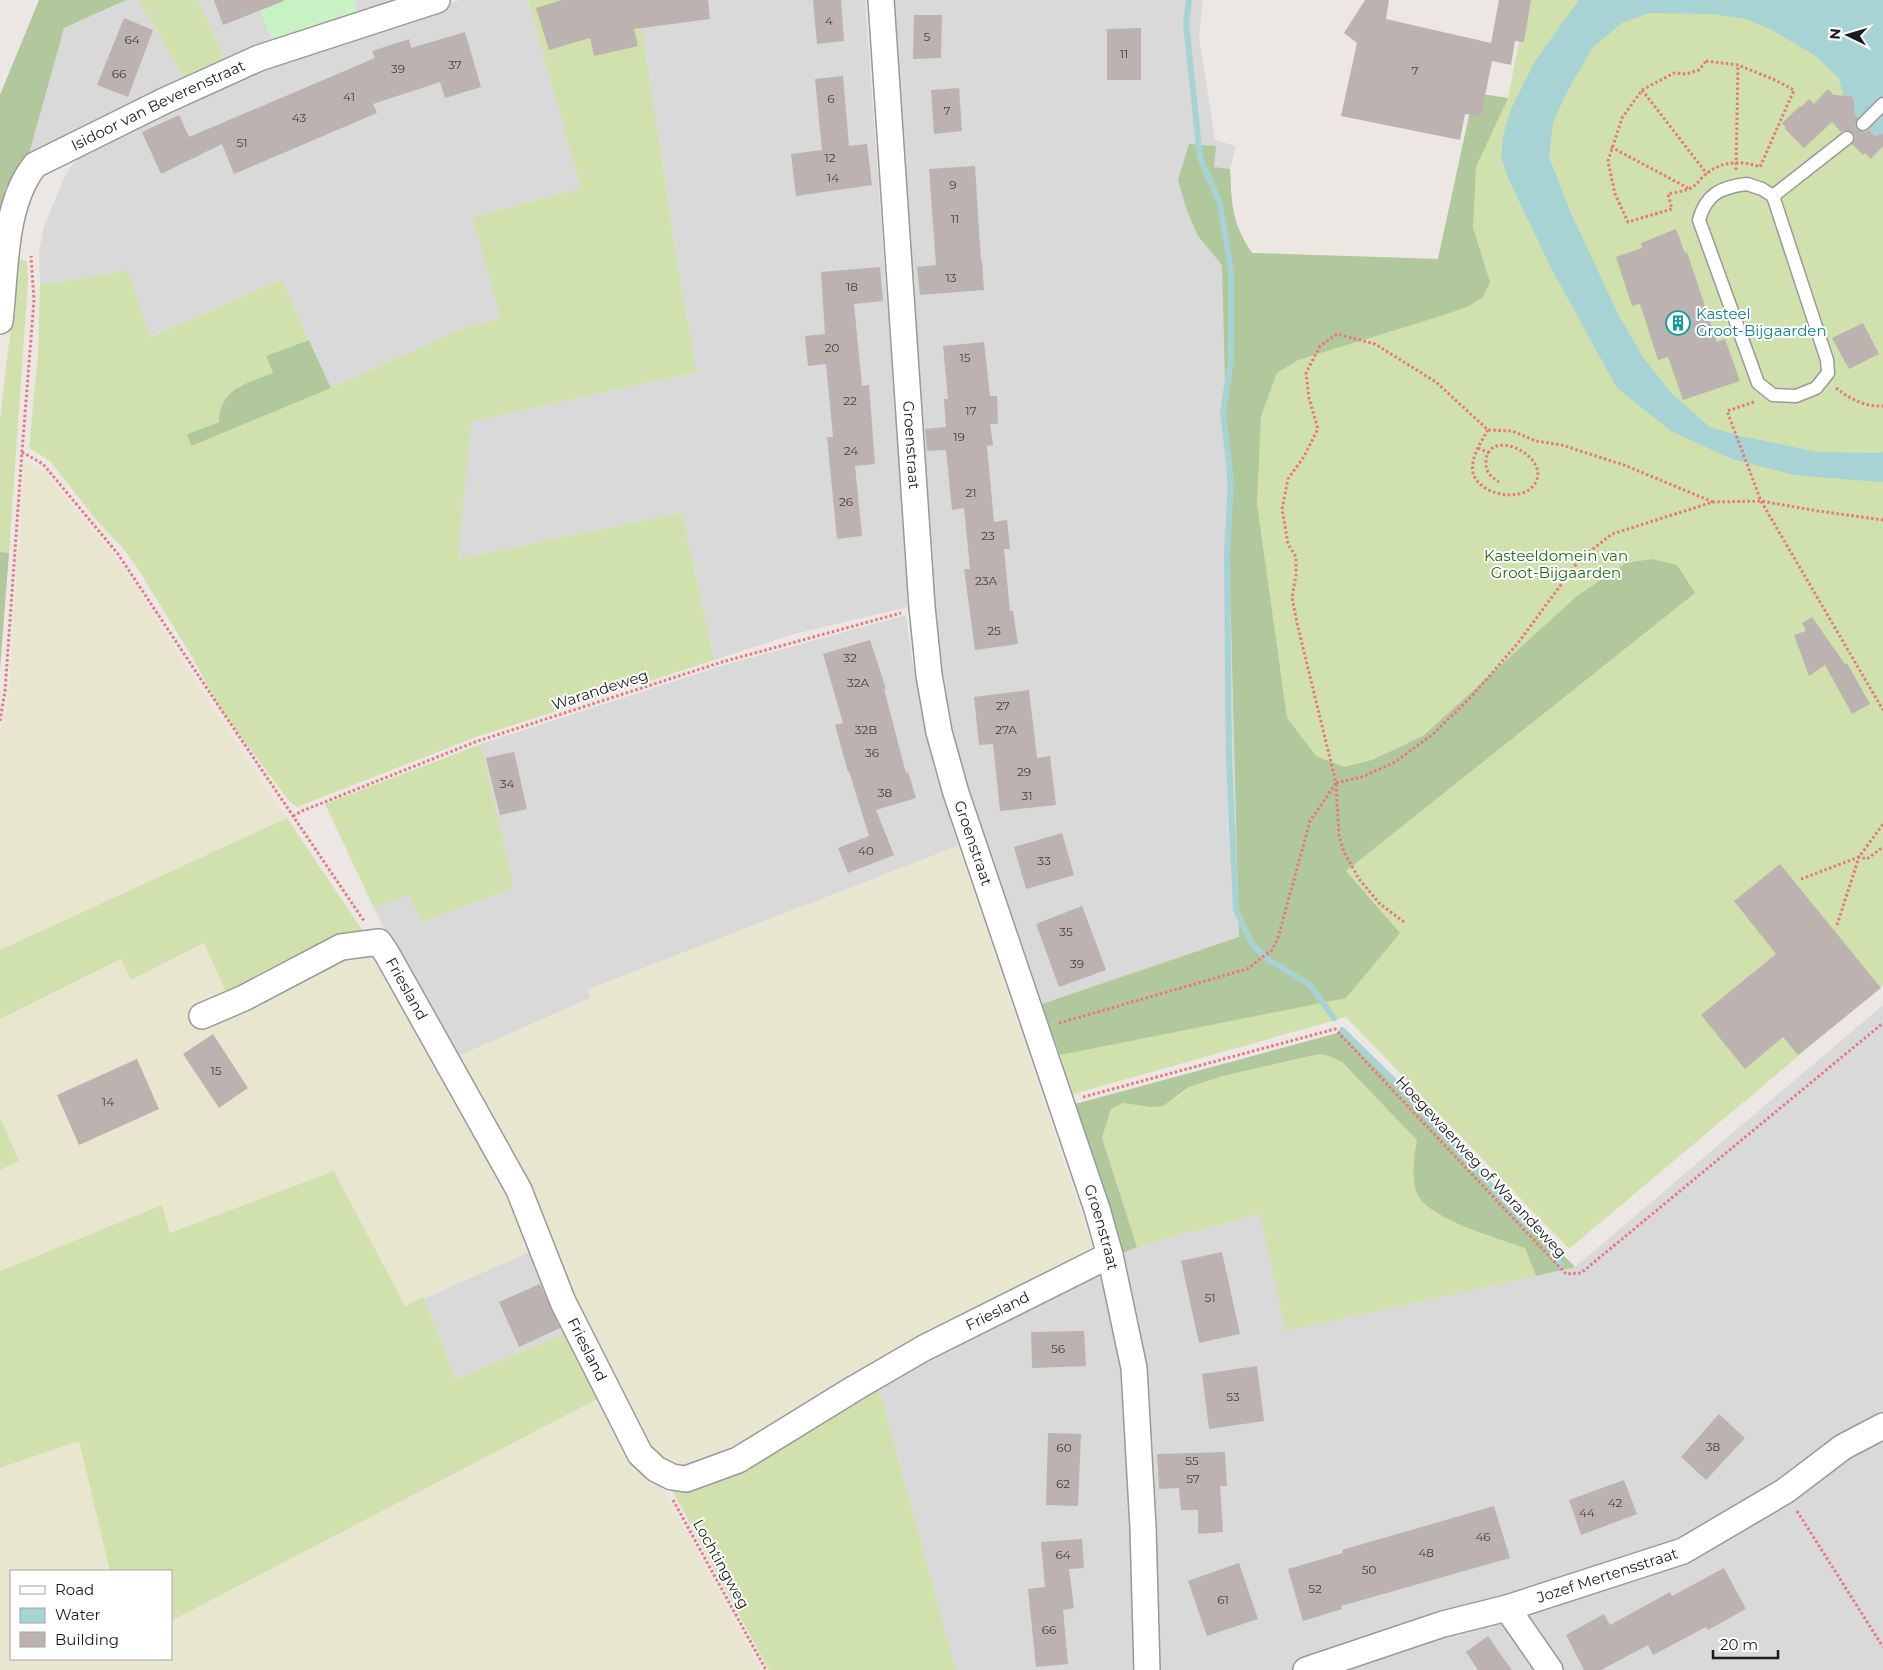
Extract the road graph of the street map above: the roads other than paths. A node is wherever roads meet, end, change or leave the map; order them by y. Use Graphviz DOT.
graph roads {
  1 [pos="437,0"];
  2 [pos="880,0"];
  3 [pos="1883,104"];
  4 [pos="1863,124"];
  5 [pos="1847,138"];
  6 [pos="1773,196"];
  7 [pos="0,321"];
  8 [pos="202,1016"];
  9 [pos="1110,1255"];
  10 [pos="1883,1426"];
  11 [pos="1507,1608"];
  12 [pos="1147,1670"];
  13 [pos="1306,1670"];
  14 [pos="1550,1670"];
  1 -- 7 [label="street, Isidoor van Beverenstraat"];
  2 -- 9 [label="street, Groenstraat"];
  3 -- 4 [label="lane"];
  5 -- 6 [label="lane"];
  6 -- 6 [label="lane"];
  8 -- 9 [label="street, Friesland"];
  9 -- 12 [label="street, Groenstraat"];
  10 -- 11 [label="street, Jozef Mertensstraat"];
  11 -- 13 [label="street, Jozef Mertensstraat"];
  11 -- 14 [label="street"];
}
